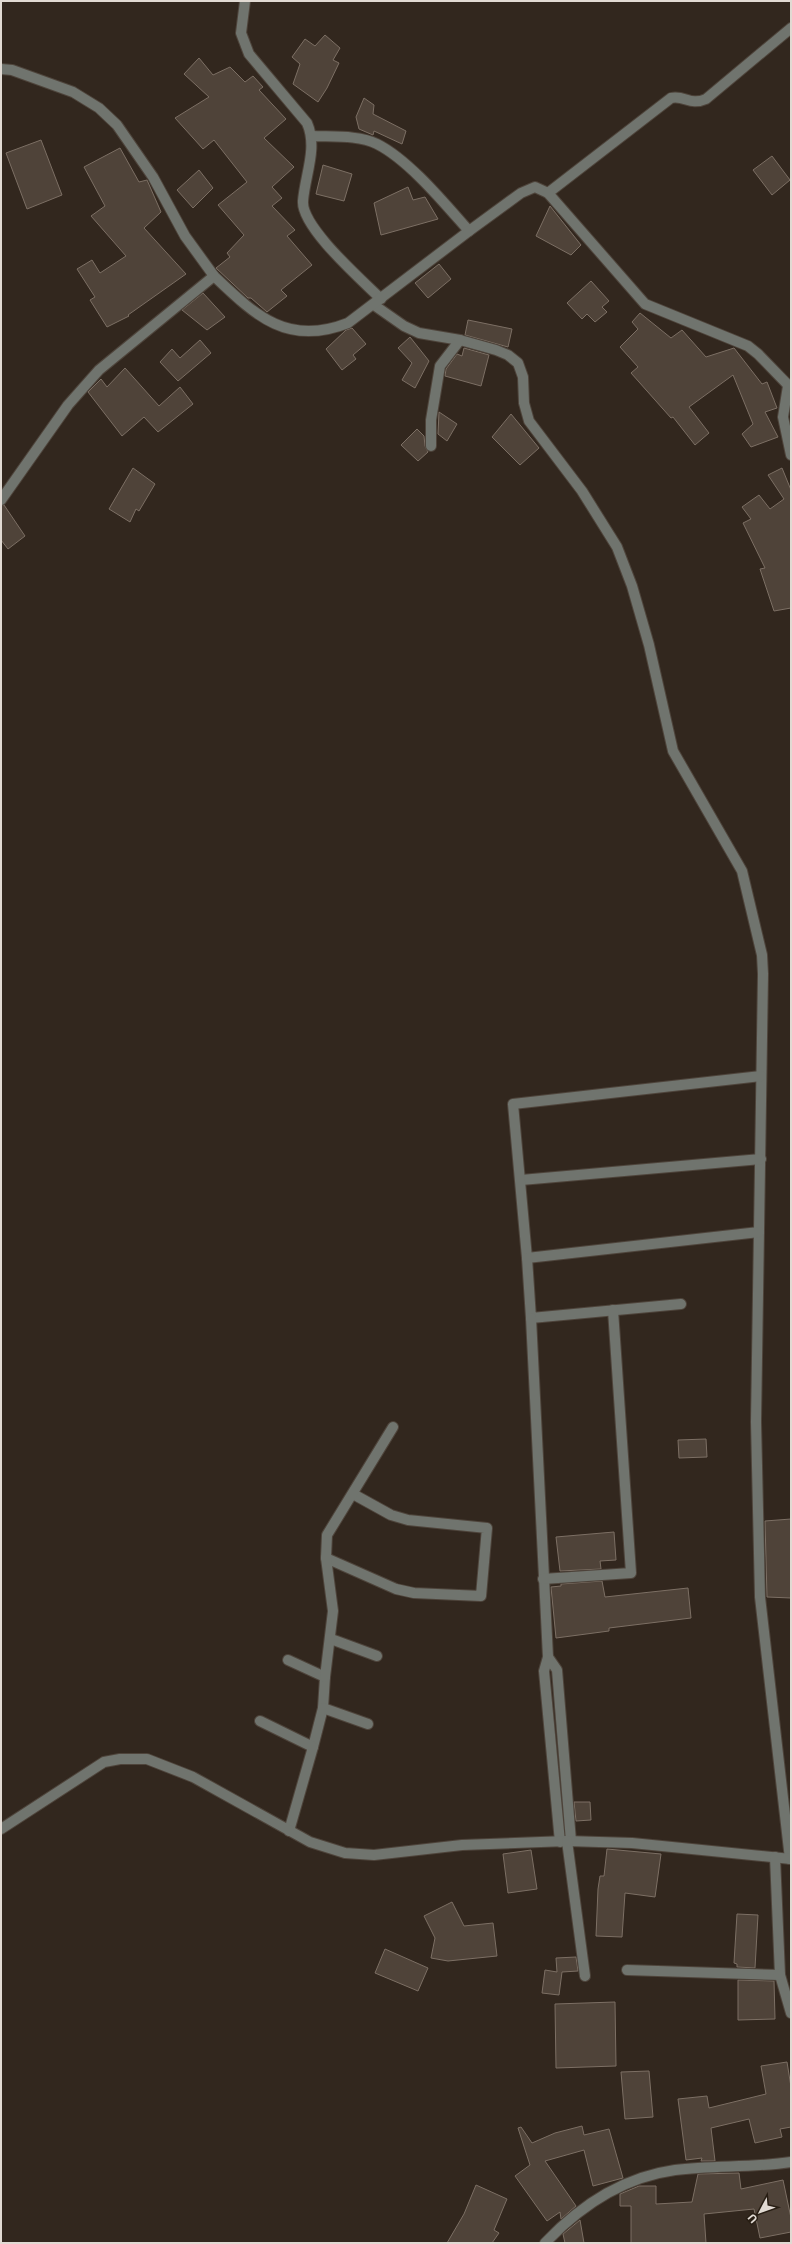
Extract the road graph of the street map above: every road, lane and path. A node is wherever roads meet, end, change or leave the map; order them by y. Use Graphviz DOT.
graph roads {
  1 [pos="245,1"];
  2 [pos="791,28"];
  3 [pos="1,69"];
  4 [pos="312,136"];
  5 [pos="548,193"];
  6 [pos="469,231"];
  7 [pos="214,276"];
  8 [pos="377,302"];
  9 [pos="460,340"];
  10 [pos="789,387"];
  11 [pos="431,446"];
  12 [pos="791,454"];
  13 [pos="1,500"];
  14 [pos="761,1076"];
  15 [pos="761,1159"];
  16 [pos="521,1180"];
  17 [pos="759,1232"];
  18 [pos="528,1258"];
  19 [pos="681,1304"];
  20 [pos="613,1310"];
  21 [pos="532,1318"];
  22 [pos="393,1427"];
  23 [pos="352,1494"];
  24 [pos="326,1558"];
  25 [pos="543,1579"];
  26 [pos="331,1639"];
  27 [pos="377,1656"];
  28 [pos="288,1660"];
  29 [pos="325,1677"];
  30 [pos="323,1708"];
  31 [pos="260,1721"];
  32 [pos="368,1724"];
  33 [pos="313,1747"];
  34 [pos="1,1829"];
  35 [pos="289,1831"];
  36 [pos="566,1841"];
  37 [pos="775,1857"];
  38 [pos="791,1859"];
  39 [pos="627,1970"];
  40 [pos="780,1975"];
  41 [pos="585,1976"];
  42 [pos="791,2013"];
  43 [pos="791,2162"];
  44 [pos="545,2243"];
  1 -- 4 [label="street"];
  2 -- 5 [label="street"];
  3 -- 7 [label="street"];
  4 -- 6 [label="street"];
  4 -- 8 [label="street"];
  5 -- 6 [label="street"];
  5 -- 10 [label="street"];
  6 -- 8 [label="street"];
  7 -- 8 [label="street"];
  7 -- 13 [label="street"];
  8 -- 9 [label="street"];
  9 -- 11 [label="street"];
  9 -- 14 [label="street"];
  10 -- 12 [label="street"];
  14 -- 15 [label="street"];
  14 -- 16 [label="street"];
  15 -- 16 [label="street"];
  15 -- 17 [label="street"];
  16 -- 18 [label="street"];
  17 -- 18 [label="street"];
  17 -- 38 [label="street"];
  18 -- 21 [label="street"];
  19 -- 20 [label="street"];
  20 -- 21 [label="street"];
  20 -- 25 [label="street"];
  21 -- 25 [label="street"];
  22 -- 23 [label="street"];
  23 -- 24 [label="street"];
  23 -- 24 [label="street"];
  24 -- 26 [label="street"];
  25 -- 36 [label="street"];
  26 -- 27 [label="street"];
  26 -- 29 [label="street"];
  28 -- 29 [label="street"];
  29 -- 30 [label="street"];
  30 -- 32 [label="street"];
  30 -- 33 [label="street"];
  31 -- 33 [label="street"];
  33 -- 35 [label="street"];
  34 -- 35 [label="street"];
  35 -- 36 [label="street"];
  36 -- 37 [label="street"];
  36 -- 41 [label="street"];
  37 -- 38 [label="street"];
  37 -- 40 [label="street"];
  39 -- 40 [label="street"];
  40 -- 42 [label="street"];
  43 -- 44 [label="street"];
}
